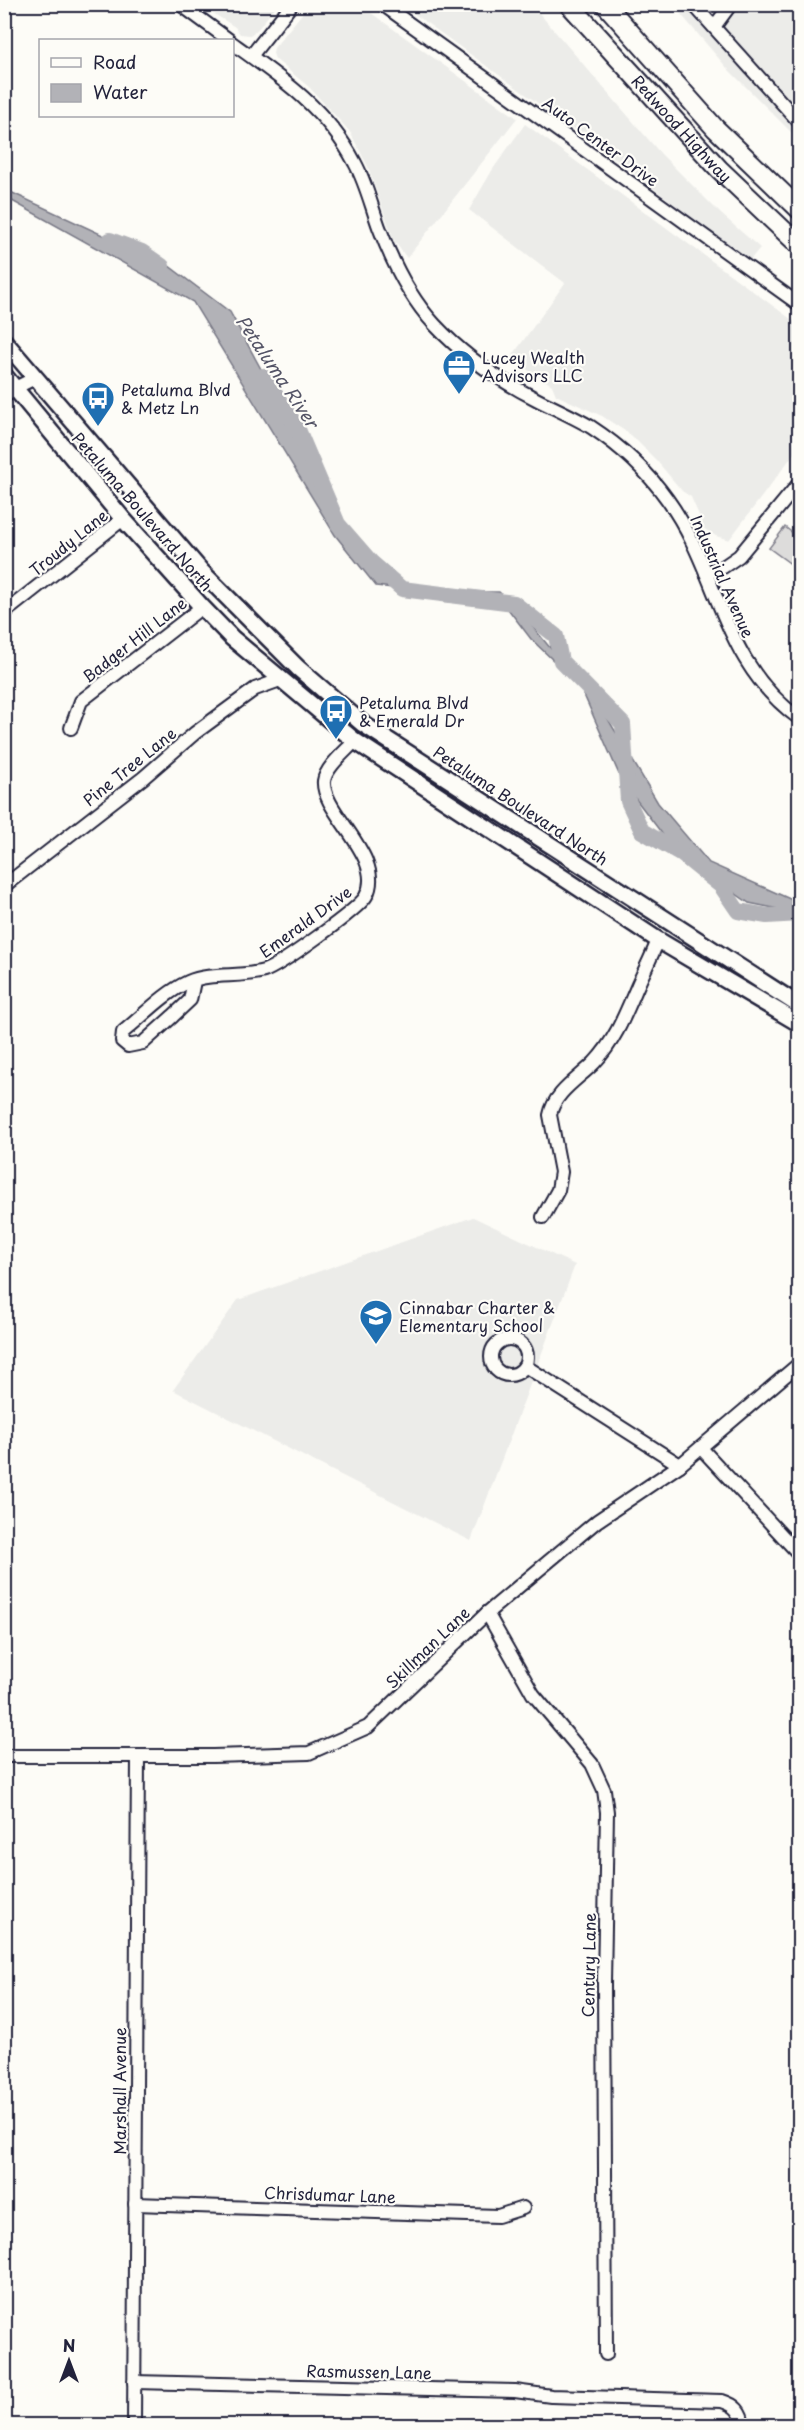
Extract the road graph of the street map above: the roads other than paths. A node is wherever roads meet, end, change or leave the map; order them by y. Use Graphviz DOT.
graph roads {
  1 [pos="180,4"];
  2 [pos="292,4"];
  3 [pos="382,4"];
  4 [pos="570,4"];
  5 [pos="605,4"];
  6 [pos="693,4"];
  7 [pos="731,4"];
  8 [pos="714,27"];
  9 [pos="227,39"];
  10 [pos="234,44"];
  11 [pos="251,56"];
  12 [pos="800,123"];
  13 [pos="800,210"];
  14 [pos="800,246"];
  15 [pos="800,305"];
  16 [pos="4,341"];
  17 [pos="4,375"];
  18 [pos="35,378"];
  19 [pos="10,392"];
  20 [pos="800,482"];
  21 [pos="123,519"];
  22 [pos="706,573"];
  23 [pos="202,607"];
  24 [pos="4,613"];
  25 [pos="280,680"];
  26 [pos="800,719"];
  27 [pos="71,728"];
  28 [pos="354,741"];
  29 [pos="4,886"];
  30 [pos="658,940"];
  31 [pos="194,981"];
  32 [pos="800,1006"];
  33 [pos="800,1024"];
  34 [pos="543,1217"];
  35 [pos="800,1363"];
  36 [pos="525,1366"];
  37 [pos="700,1448"];
  38 [pos="680,1465"];
  39 [pos="800,1555"];
  40 [pos="487,1613"];
  41 [pos="4,1756"];
  42 [pos="138,1756"];
  43 [pos="135,2204"];
  44 [pos="523,2208"];
  45 [pos="606,2354"];
  46 [pos="134,2382"];
  47 [pos="134,2426"];
  48 [pos="742,2426"];
  1 -- 9 [label="street, Industrial Avenue"];
  2 -- 11 [label="street"];
  3 -- 15 [label="street, Auto Center Drive"];
  4 -- 14 [label="highway, Redwood Highway"];
  5 -- 13 [label="highway, Redwood Highway"];
  6 -- 8 [label="street"];
  7 -- 8 [label="street"];
  8 -- 12 [label="street"];
  10 -- 11 [label="street, Industrial Avenue"];
  11 -- 22 [label="street, Industrial Avenue"];
  16 -- 18 [label="main road, Petaluma Boulevard North"];
  17 -- 19 [label="main road, Petaluma Boulevard North"];
  18 -- 19 [label="street"];
  18 -- 32 [label="main road, Petaluma Boulevard North"];
  19 -- 21 [label="main road, Petaluma Boulevard North"];
  20 -- 22 [label="street"];
  21 -- 23 [label="main road, Petaluma Boulevard North"];
  21 -- 24 [label="street, Troudy Lane"];
  22 -- 26 [label="street, Industrial Avenue"];
  23 -- 25 [label="main road, Petaluma Boulevard North"];
  23 -- 27 [label="street, Badger Hill Lane"];
  25 -- 28 [label="main road, Petaluma Boulevard North"];
  25 -- 29 [label="street, Pine Tree Lane"];
  28 -- 30 [label="main road, Petaluma Boulevard North"];
  28 -- 31 [label="street, Emerald Drive"];
  30 -- 33 [label="main road, Petaluma Boulevard North"];
  30 -- 34 [label="street"];
  31 -- 31 [label="street, Emerald Drive"];
  35 -- 37 [label="street, Skillman Lane"];
  36 -- 38 [label="street"];
  37 -- 38 [label="street, Skillman Lane"];
  37 -- 39 [label="street"];
  38 -- 40 [label="street, Skillman Lane"];
  40 -- 42 [label="street, Skillman Lane"];
  40 -- 45 [label="street, Century Lane"];
  41 -- 42 [label="street, Skillman Lane"];
  42 -- 43 [label="street, Marshall Avenue"];
  43 -- 44 [label="street, Chrisdumar Lane"];
  43 -- 46 [label="street, Marshall Avenue"];
  46 -- 47 [label="street, Marshall Avenue"];
  46 -- 48 [label="street, Rasmussen Lane"];
}
